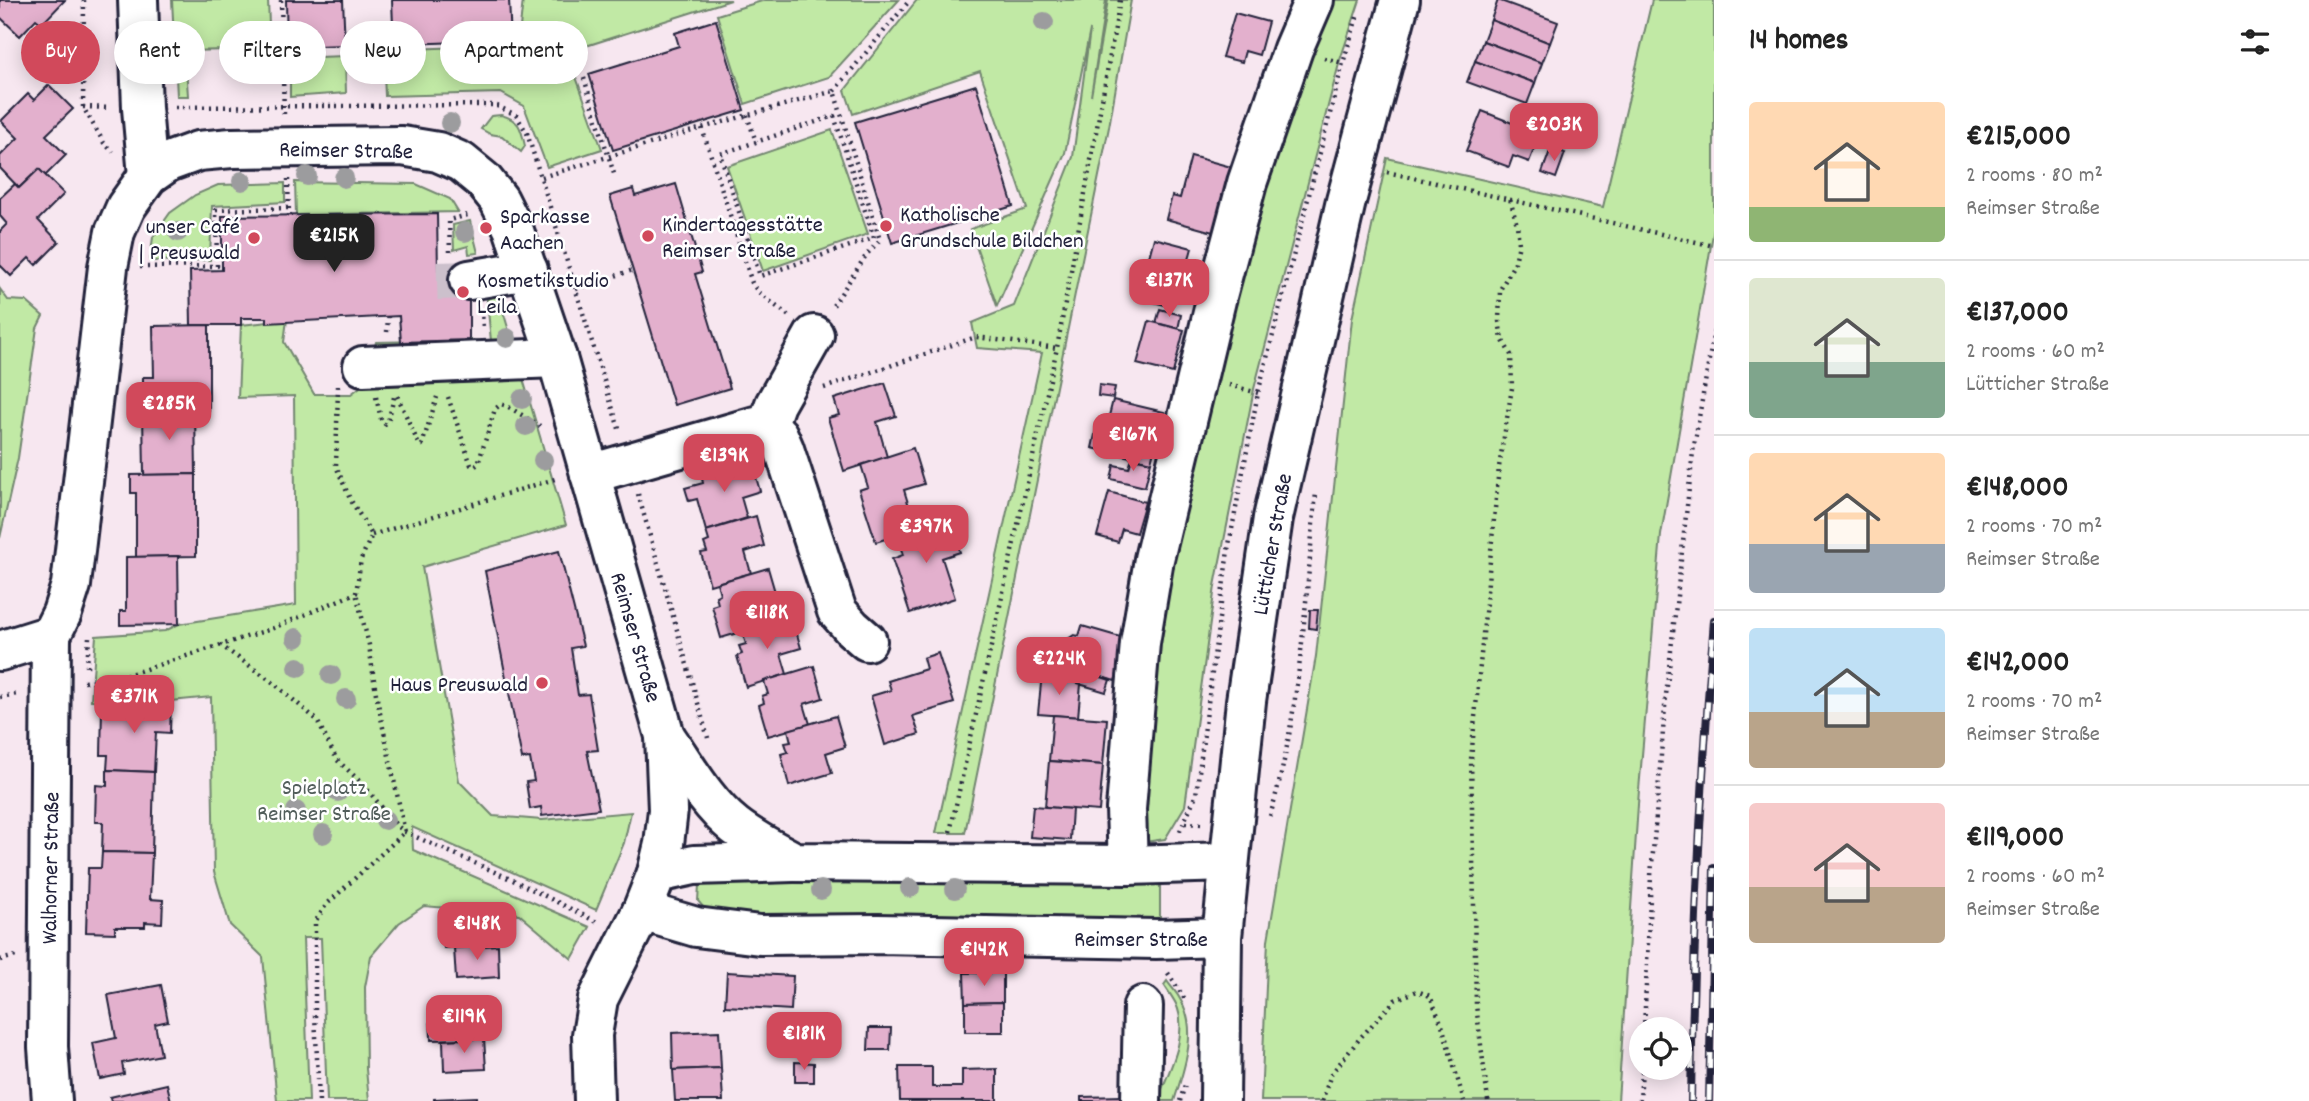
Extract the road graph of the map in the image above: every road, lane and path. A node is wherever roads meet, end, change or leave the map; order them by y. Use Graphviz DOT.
graph roads {
  1 [pos="84,0"];
  2 [pos="138,0"];
  3 [pos="281,0"];
  4 [pos="910,0"];
  5 [pos="1121,0"];
  6 [pos="1314,0"];
  7 [pos="1400,0"];
  8 [pos="281,21"];
  9 [pos="284,84"];
  10 [pos="586,84"];
  11 [pos="834,91"];
  12 [pos="747,116"];
  13 [pos="702,128"];
  14 [pos="756,142"];
  15 [pos="609,157"];
  16 [pos="291,167"];
  17 [pos="1378,170"];
  18 [pos="148,176"];
  19 [pos="615,177"];
  20 [pos="1510,199"];
  21 [pos="464,205"];
  22 [pos="289,208"];
  23 [pos="471,214"];
  24 [pos="449,220"];
  25 [pos="476,225"];
  26 [pos="863,242"];
  27 [pos="1714,246"];
  28 [pos="867,254"];
  29 [pos="142,256"];
  30 [pos="139,267"];
  31 [pos="528,270"];
  32 [pos="633,270"];
  33 [pos="138,280"];
  34 [pos="469,280"];
  35 [pos="576,289"];
  36 [pos="388,316"];
  37 [pos="1714,331"];
  38 [pos="814,335"];
  39 [pos="1057,348"];
  40 [pos="557,358"];
  41 [pos="359,373"];
  42 [pos="771,415"];
  43 [pos="549,431"];
  44 [pos="629,463"];
  45 [pos="576,475"];
  46 [pos="1317,486"];
  47 [pos="372,536"];
  48 [pos="356,593"];
  49 [pos="90,628"];
  50 [pos="51,635"];
  51 [pos="867,641"];
  52 [pos="219,645"];
  53 [pos="0,651"];
  54 [pos="665,736"];
  55 [pos="710,745"];
  56 [pos="1185,823"];
  57 [pos="405,832"];
  58 [pos="1231,843"];
  59 [pos="795,862"];
  60 [pos="942,863"];
  61 [pos="1128,864"];
  62 [pos="657,873"];
  63 [pos="642,911"];
  64 [pos="597,921"];
  65 [pos="1222,937"];
  66 [pos="1168,939"];
  67 [pos="1187,1005"];
  68 [pos="1143,1006"];
  69 [pos="1645,1017"];
  70 [pos="1641,1080"];
  71 [pos="1185,1082"];
  72 [pos="52,1101"];
  73 [pos="320,1101"];
  74 [pos="594,1101"];
  75 [pos="1140,1101"];
  76 [pos="1180,1101"];
  77 [pos="1220,1101"];
  78 [pos="1322,1101"];
  79 [pos="1464,1101"];
  80 [pos="1488,1101"];
  81 [pos="1640,1101"];
  1 -- 18 [label="path"];
  2 -- 18 [label="street"];
  3 -- 8 [label="path"];
  4 -- 11 [label="path"];
  5 -- 39 [label="path"];
  6 -- 61 [label="street"];
  7 -- 58 [label="street, Lütticher Straße"];
  9 -- 16 [label="path"];
  10 -- 15 [label="path"];
  11 -- 12 [label="path"];
  11 -- 28 [label="path"];
  12 -- 13 [label="path"];
  12 -- 14 [label="path"];
  13 -- 15 [label="path"];
  13 -- 38 [label="path"];
  14 -- 26 [label="path"];
  14 -- 26 [label="path"];
  15 -- 19 [label="path"];
  15 -- 35 [label="path"];
  16 -- 18 [label="street, Reimser Straße"];
  16 -- 31 [label="street, Reimser Straße"];
  17 -- 20 [label="path"];
  18 -- 50 [label="street, Reimser Straße"];
  20 -- 27 [label="path"];
  20 -- 80 [label="path"];
  21 -- 23 [label="path"];
  22 -- 30 [label="path"];
  23 -- 24 [label="path"];
  23 -- 25 [label="path"];
  26 -- 28 [label="path"];
  28 -- 38 [label="path"];
  29 -- 30 [label="path"];
  30 -- 33 [label="path"];
  31 -- 34 [label="street"];
  31 -- 40 [label="street, Reimser Straße"];
  32 -- 35 [label="path"];
  35 -- 44 [label="path"];
  36 -- 41 [label="path"];
  37 -- 69 [label="path"];
  38 -- 42 [label="street"];
  39 -- 42 [label="path"];
  39 -- 60 [label="path"];
  40 -- 41 [label="street"];
  40 -- 45 [label="street, Reimser Straße"];
  41 -- 43 [label="path"];
  41 -- 47 [label="path"];
  42 -- 44 [label="street"];
  42 -- 51 [label="street"];
  44 -- 45 [label="street"];
  44 -- 55 [label="path"];
  45 -- 47 [label="path"];
  45 -- 54 [label="street, Reimser Straße"];
  46 -- 58 [label="path"];
  47 -- 48 [label="path"];
  48 -- 52 [label="path"];
  48 -- 57 [label="path"];
  49 -- 52 [label="path"];
  50 -- 53 [label="street"];
  50 -- 72 [label="street, Walhorner Straße"];
  52 -- 57 [label="path"];
  54 -- 59 [label="street, Reimser Straße"];
  54 -- 62 [label="street, Reimser Straße"];
  56 -- 58 [label="path"];
  57 -- 64 [label="path"];
  57 -- 73 [label="path"];
  58 -- 61 [label="street, Reimser Straße"];
  58 -- 65 [label="street, Lütticher Straße"];
  59 -- 60 [label="street, Reimser Straße"];
  59 -- 62 [label="street, Reimser Straße"];
  60 -- 61 [label="street, Reimser Straße"];
  62 -- 63 [label="street, Reimser Straße"];
  63 -- 66 [label="street, Reimser Straße"];
  63 -- 74 [label="street, Reimser Straße"];
  65 -- 66 [label="street, Reimser Straße"];
  65 -- 77 [label="street, Lütticher Straße"];
  66 -- 67 [label="path"];
  68 -- 75 [label="street"];
  70 -- 81 [label="path"];
  71 -- 76 [label="path"];
  78 -- 79 [label="path"];
}
